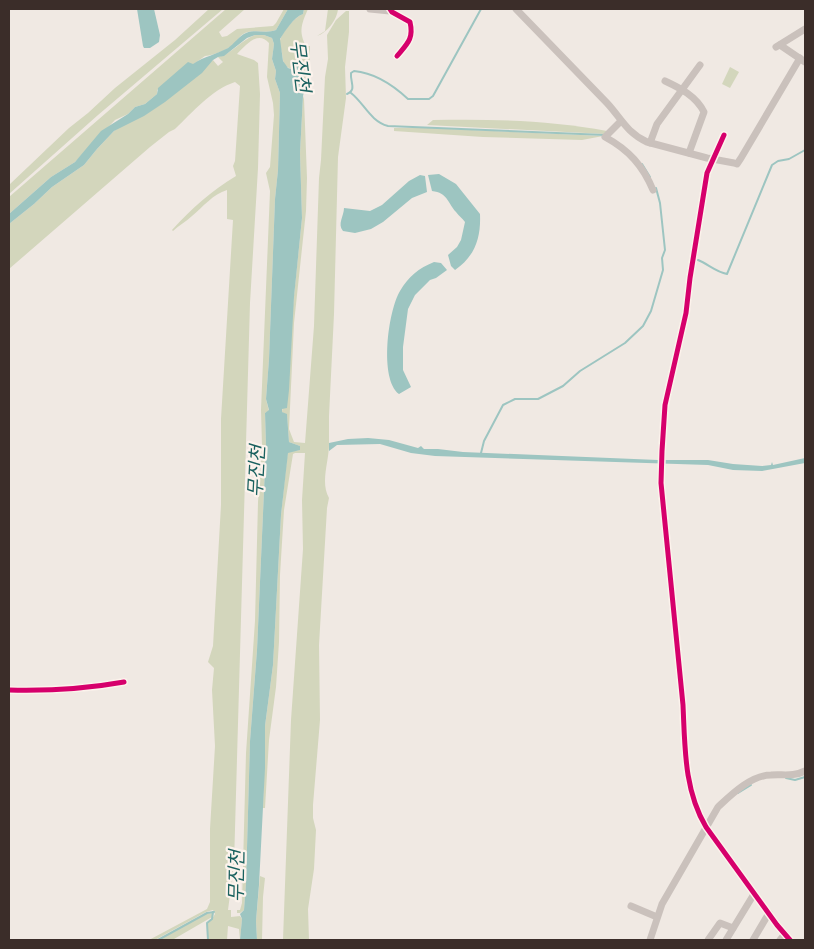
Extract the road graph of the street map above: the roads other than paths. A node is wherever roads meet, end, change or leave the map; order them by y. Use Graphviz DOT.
graph roads {
  1 [pos="370,9"];
  2 [pos="516,9"];
  3 [pos="390,10"];
  4 [pos="805,29"];
  5 [pos="397,56"];
  6 [pos="802,60"];
  7 [pos="700,65"];
  8 [pos="665,81"];
  9 [pos="681,89"];
  10 [pos="621,121"];
  11 [pos="724,136"];
  12 [pos="650,143"];
  13 [pos="689,153"];
  14 [pos="712,159"];
  15 [pos="653,190"];
  16 [pos="124,682"];
  17 [pos="9,690"];
  18 [pos="805,771"];
  19 [pos="706,827"];
  20 [pos="754,894"];
  21 [pos="631,906"];
  22 [pos="769,913"];
  23 [pos="657,917"];
  24 [pos="733,928"];
  25 [pos="782,937"];
  26 [pos="650,940"];
  27 [pos="708,940"];
  28 [pos="726,940"];
  29 [pos="753,940"];
  30 [pos="790,940"];
  1 -- 3 [label="street"];
  2 -- 10 [label="street"];
  3 -- 5 [label="street"];
  4 -- 6 [label="street"];
  6 -- 14 [label="street"];
  7 -- 9 [label="street"];
  8 -- 9 [label="street"];
  9 -- 12 [label="street"];
  9 -- 13 [label="street"];
  10 -- 12 [label="street"];
  10 -- 15 [label="street"];
  11 -- 14 [label="street"];
  12 -- 13 [label="street"];
  13 -- 14 [label="street"];
  14 -- 19 [label="street"];
  16 -- 17 [label="street"];
  18 -- 19 [label="street"];
  19 -- 20 [label="street"];
  19 -- 23 [label="street"];
  20 -- 22 [label="street"];
  20 -- 24 [label="street"];
  21 -- 23 [label="street"];
  22 -- 25 [label="street"];
  22 -- 29 [label="street"];
  23 -- 26 [label="street"];
  24 -- 27 [label="street"];
  24 -- 28 [label="street"];
  25 -- 30 [label="street"];
}
